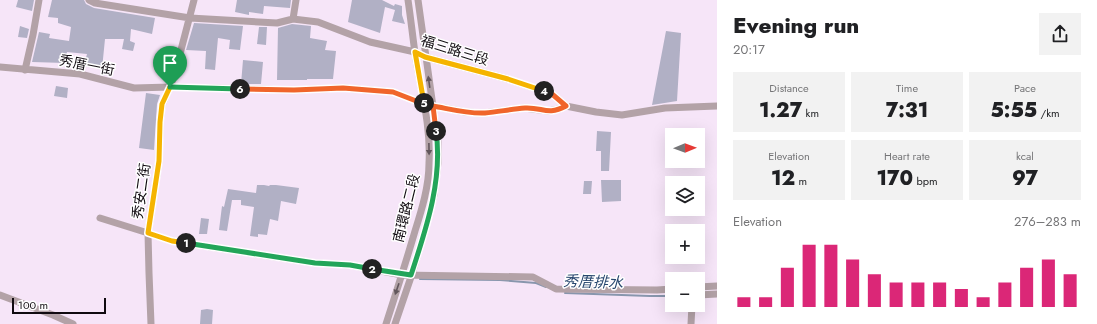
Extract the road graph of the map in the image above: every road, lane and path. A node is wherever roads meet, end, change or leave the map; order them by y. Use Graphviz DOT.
graph roads {
  1 [pos="39,0"];
  2 [pos="89,0"];
  3 [pos="194,0"];
  4 [pos="296,0"];
  5 [pos="408,0"];
  6 [pos="418,0"];
  7 [pos="190,18"];
  8 [pos="293,19"];
  9 [pos="415,52"];
  10 [pos="425,57"];
  11 [pos="0,67"];
  12 [pos="25,70"];
  13 [pos="170,87"];
  14 [pos="424,104"];
  15 [pos="433,106"];
  16 [pos="566,106"];
  17 [pos="717,106"];
  18 [pos="100,218"];
  19 [pos="148,233"];
  20 [pos="402,275"];
  21 [pos="411,275"];
  22 [pos="717,286"];
  23 [pos="705,287"];
  24 [pos="665,289"];
  25 [pos="717,294"];
  26 [pos="0,295"];
  27 [pos="705,295"];
  28 [pos="692,312"];
  29 [pos="73,324"];
  30 [pos="151,324"];
  31 [pos="386,324"];
  32 [pos="395,324"];
  33 [pos="691,324"];
  1 -- 12 [label="street"];
  2 -- 7 [label="street, 福三路三段"];
  3 -- 7 [label="street, 秀安二街"];
  4 -- 8 [label="street"];
  5 -- 9 [label="street, 南環路二段"];
  6 -- 10 [label="street, 南環路二段"];
  7 -- 8 [label="street, 福三路三段"];
  7 -- 13 [label="street, 秀安二街"];
  8 -- 9 [label="street, 福三路三段"];
  9 -- 10 [label="street, 福三路三段"];
  9 -- 14 [label="street, 南環路二段"];
  15 -- 10 [label="street, 南環路二段, one-way"];
  10 -- 16 [label="street, 福三路三段"];
  11 -- 12 [label="street, 秀厝一街"];
  12 -- 13 [label="street, 秀厝一街"];
  13 -- 14 [label="street, 秀厝一街"];
  13 -- 19 [label="street, 秀安二街"];
  14 -- 15 [label="street, 秀厝一街"];
  14 -- 20 [label="street, 南環路二段, one-way"];
  15 -- 16 [label="street, 秀厝一街"];
  15 -- 21 [label="street, 南環路二段"];
  16 -- 17 [label="street, 福三路三段"];
  18 -- 19 [label="street"];
  19 -- 20 [label="street"];
  19 -- 30 [label="street, 秀安二街"];
  20 -- 21 [label="street"];
  20 -- 31 [label="street, 南環路二段, one-way"];
  21 -- 24 [label="street"];
  21 -- 32 [label="street, 南環路二段"];
  22 -- 23 [label="street"];
  25 -- 27 [label="street"];
  26 -- 29 [label="street"];
  28 -- 33 [label="street"];
}
